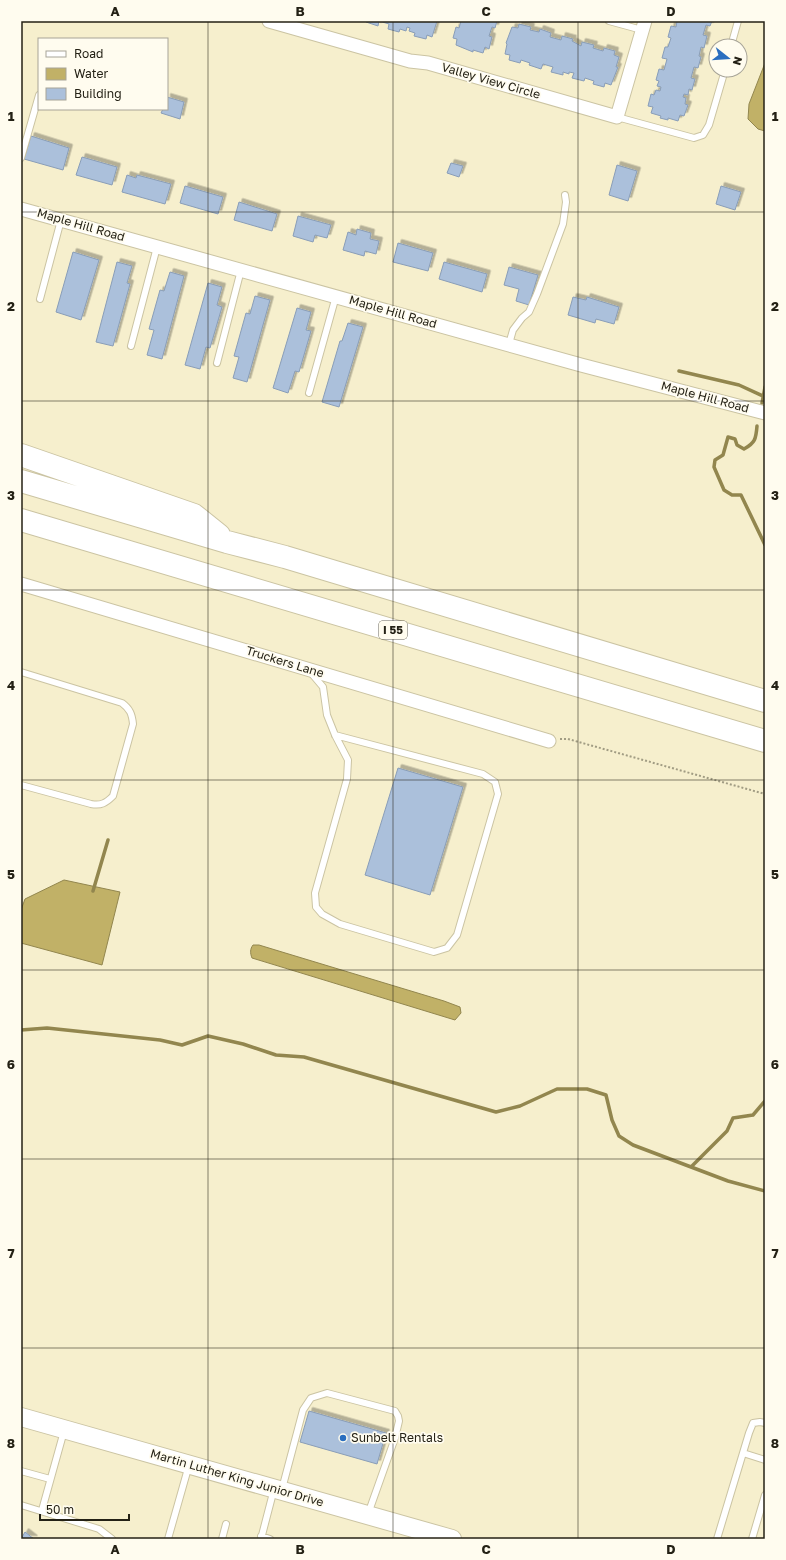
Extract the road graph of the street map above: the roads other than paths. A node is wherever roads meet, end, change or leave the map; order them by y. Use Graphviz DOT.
graph roads {
  1 [pos="268,21"];
  2 [pos="609,21"];
  3 [pos="738,21"];
  4 [pos="644,26"];
  5 [pos="733,38"];
  6 [pos="722,78"];
  7 [pos="38,98"];
  8 [pos="617,118"];
  9 [pos="21,158"];
  10 [pos="565,195"];
  11 [pos="21,209"];
  12 [pos="61,220"];
  13 [pos="157,247"];
  14 [pos="241,270"];
  15 [pos="336,296"];
  16 [pos="40,299"];
  17 [pos="509,344"];
  18 [pos="131,346"];
  19 [pos="217,364"];
  20 [pos="309,393"];
  21 [pos="765,413"];
  22 [pos="21,455"];
  23 [pos="21,481"];
  24 [pos="21,520"];
  25 [pos="21,529"];
  26 [pos="78,537"];
  27 [pos="227,542"];
  28 [pos="21,584"];
  29 [pos="308,669"];
  30 [pos="21,672"];
  31 [pos="765,701"];
  32 [pos="335,735"];
  33 [pos="548,741"];
  34 [pos="765,741"];
  35 [pos="21,785"];
  36 [pos="21,1417"];
  37 [pos="765,1423"];
  38 [pos="64,1430"];
  39 [pos="743,1453"];
  40 [pos="765,1460"];
  41 [pos="190,1464"];
  42 [pos="21,1471"];
  43 [pos="50,1479"];
  44 [pos="278,1489"];
  45 [pos="765,1495"];
  46 [pos="21,1504"];
  47 [pos="42,1510"];
  48 [pos="367,1515"];
  49 [pos="226,1524"];
  50 [pos="261,1538"];
  51 [pos="112,1539"];
  52 [pos="168,1539"];
  53 [pos="222,1539"];
  54 [pos="270,1539"];
  55 [pos="452,1539"];
  56 [pos="717,1539"];
  57 [pos="752,1539"];
  1 -- 8 [label="street, Valley View Circle"];
  2 -- 4 [label="lane"];
  3 -- 5 [label="lane"];
  4 -- 8 [label="street"];
  6 -- 8 [label="lane"];
  7 -- 9 [label="lane"];
  10 -- 17 [label="lane"];
  11 -- 12 [label="street, Maple Hill Road"];
  12 -- 13 [label="street, Maple Hill Road"];
  12 -- 16 [label="lane"];
  13 -- 14 [label="street, Maple Hill Road"];
  13 -- 18 [label="lane"];
  14 -- 15 [label="street, Maple Hill Road"];
  14 -- 19 [label="lane"];
  15 -- 17 [label="street, Maple Hill Road"];
  15 -- 20 [label="lane"];
  17 -- 21 [label="street, Maple Hill Road"];
  22 -- 27 [label="highway"];
  23 -- 27 [label="highway"];
  24 -- 26 [label="highway, I 55"];
  25 -- 26 [label="highway"];
  26 -- 34 [label="highway, I 55"];
  27 -- 31 [label="highway"];
  28 -- 29 [label="street, Truckers Lane"];
  29 -- 32 [label="lane"];
  29 -- 33 [label="street, Truckers Lane"];
  30 -- 35 [label="lane"];
  32 -- 32 [label="lane"];
  36 -- 38 [label="main road, Martin Luther King Junior Drive"];
  37 -- 39 [label="lane"];
  38 -- 41 [label="main road, Martin Luther King Junior Drive"];
  38 -- 43 [label="lane"];
  39 -- 40 [label="lane"];
  39 -- 56 [label="lane"];
  41 -- 44 [label="main road, Martin Luther King Junior Drive"];
  41 -- 52 [label="lane"];
  42 -- 43 [label="lane"];
  43 -- 47 [label="lane"];
  44 -- 48 [label="main road, Martin Luther King Junior Drive"];
  44 -- 48 [label="lane"];
  44 -- 50 [label="lane"];
  45 -- 57 [label="lane"];
  46 -- 47 [label="lane"];
  47 -- 51 [label="lane"];
  48 -- 55 [label="main road, Martin Luther King Junior Drive"];
  49 -- 53 [label="lane"];
  50 -- 54 [label="lane"];
}
